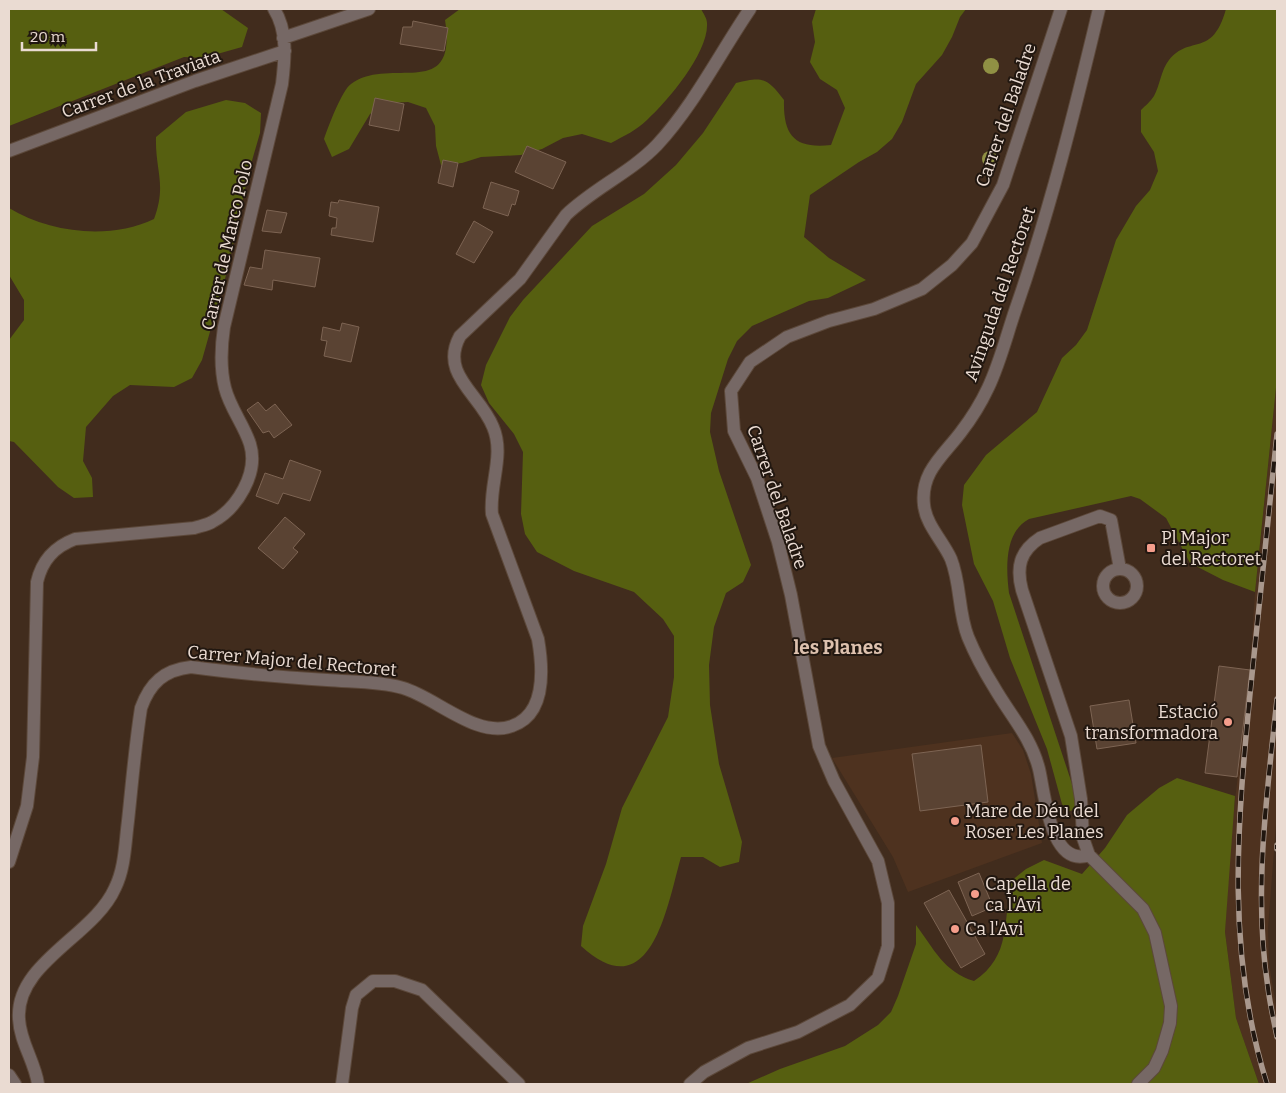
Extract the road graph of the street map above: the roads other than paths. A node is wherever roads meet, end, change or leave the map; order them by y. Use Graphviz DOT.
graph roads {
  1 [pos="369,9"];
  2 [pos="750,9"];
  3 [pos="1061,9"];
  4 [pos="1098,9"];
  5 [pos="276,13"];
  6 [pos="283,38"];
  7 [pos="285,51"];
  8 [pos="9,151"];
  9 [pos="1120,568"];
  10 [pos="1089,855"];
  11 [pos="9,862"];
  12 [pos="9,1075"];
  13 [pos="15,1084"];
  14 [pos="38,1084"];
  15 [pos="342,1084"];
  16 [pos="519,1084"];
  17 [pos="690,1084"];
  18 [pos="1138,1084"];
  1 -- 6 [label="street"];
  2 -- 14 [label="street, Carrer Major del Rectoret"];
  3 -- 17 [label="street, Carrer del Baladre"];
  4 -- 10 [label="street, Avinguda del Rectoret"];
  5 -- 6 [label="street, Carrer de Marco Polo"];
  6 -- 7 [label="street, Carrer de Marco Polo"];
  7 -- 8 [label="street, Carrer de la Traviata"];
  7 -- 11 [label="street, Carrer de Marco Polo"];
  9 -- 10 [label="street"];
  10 -- 18 [label="street"];
  12 -- 13 [label="street"];
  15 -- 16 [label="street"];
}
